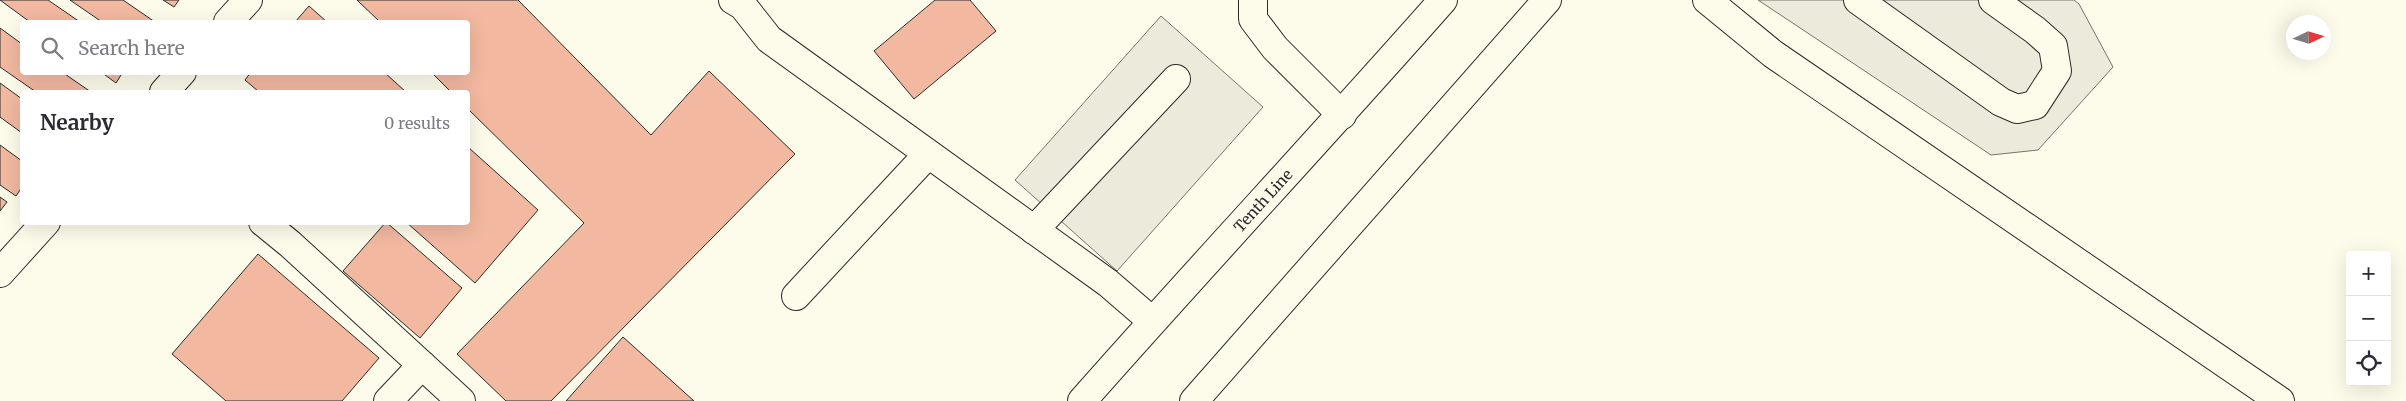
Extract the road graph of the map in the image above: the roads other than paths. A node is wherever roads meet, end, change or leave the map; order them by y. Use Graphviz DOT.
graph roads {
  1 [pos="248,0"];
  2 [pos="733,0"];
  3 [pos="1253,0"];
  4 [pos="1443,0"];
  5 [pos="1547,0"];
  6 [pos="1707,0"];
  7 [pos="1858,0"];
  8 [pos="1993,0"];
  9 [pos="230,20"];
  10 [pos="179,75"];
  11 [pos="1176,79"];
  12 [pos="166,90"];
  13 [pos="1342,116"];
  14 [pos="928,154"];
  15 [pos="43,225"];
  16 [pos="268,225"];
  17 [pos="1034,230"];
  18 [pos="0,273"];
  19 [pos="796,296"];
  20 [pos="1152,321"];
  21 [pos="422,365"];
  22 [pos="388,401"];
  23 [pos="461,401"];
  24 [pos="1082,401"];
  25 [pos="1194,401"];
  26 [pos="2280,401"];
  1 -- 9 [label="street"];
  2 -- 14 [label="street"];
  3 -- 13 [label="street"];
  4 -- 13 [label="street, Tenth Line"];
  5 -- 25 [label="street"];
  6 -- 26 [label="street"];
  7 -- 8 [label="street"];
  10 -- 12 [label="street"];
  11 -- 17 [label="street"];
  13 -- 20 [label="street, Tenth Line"];
  14 -- 17 [label="street"];
  14 -- 19 [label="street"];
  15 -- 18 [label="street"];
  16 -- 21 [label="street"];
  17 -- 20 [label="street"];
  20 -- 24 [label="street, Tenth Line"];
  21 -- 22 [label="street"];
  21 -- 23 [label="street"];
}
